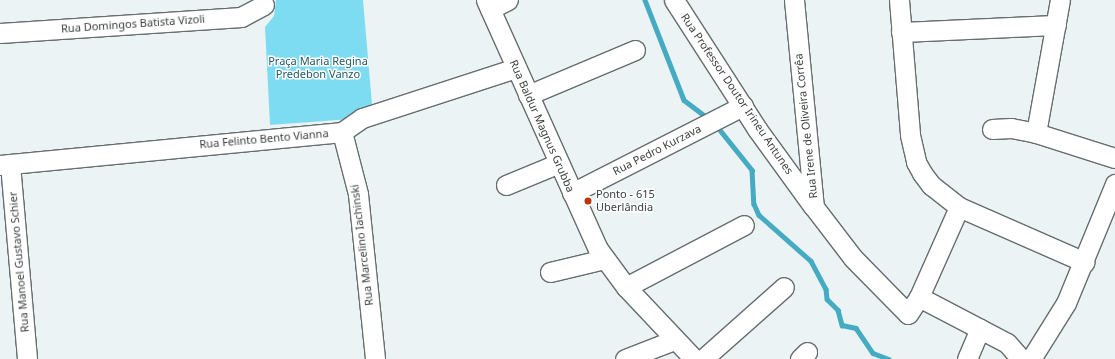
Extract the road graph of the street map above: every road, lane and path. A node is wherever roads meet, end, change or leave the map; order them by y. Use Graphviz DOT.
graph roads {
  1 [pos="508,0"];
  2 [pos="674,0"];
  3 [pos="794,0"];
  4 [pos="899,0"];
  5 [pos="1060,0"];
  6 [pos="264,5"];
  7 [pos="488,5"];
  8 [pos="1056,25"];
  9 [pos="901,32"];
  10 [pos="0,33"];
  11 [pos="635,50"];
  12 [pos="516,68"];
  13 [pos="528,95"];
  14 [pos="743,106"];
  15 [pos="992,128"];
  16 [pos="342,132"];
  17 [pos="1036,133"];
  18 [pos="1115,158"];
  19 [pos="559,163"];
  20 [pos="5,165"];
  21 [pos="1115,184"];
  22 [pos="506,185"];
  23 [pos="572,193"];
  24 [pos="814,207"];
  25 [pos="959,208"];
  26 [pos="744,225"];
  27 [pos="604,259"];
  28 [pos="1084,262"];
  29 [pos="550,272"];
  30 [pos="626,287"];
  31 [pos="784,287"];
  32 [pos="919,297"];
  33 [pos="980,329"];
  34 [pos="674,340"];
  35 [pos="27,359"];
  36 [pos="375,359"];
  37 [pos="624,359"];
  38 [pos="694,359"];
  39 [pos="703,359"];
  40 [pos="967,359"];
  41 [pos="1021,359"];
  42 [pos="1031,359"];
  1 -- 7 [label="street"];
  2 -- 14 [label="street, Rua Professor Doutor Irineu Antunes"];
  3 -- 24 [label="street, Rua Irene de Oliveira Corrêa"];
  4 -- 9 [label="street"];
  5 -- 8 [label="street"];
  6 -- 10 [label="street, Rua Domingos Batista Vizoli"];
  7 -- 12 [label="street, Rua Baldur Magnus Grubba"];
  8 -- 9 [label="street"];
  8 -- 17 [label="street"];
  9 -- 25 [label="street"];
  11 -- 13 [label="street"];
  12 -- 13 [label="street, Rua Baldur Magnus Grubba"];
  12 -- 16 [label="street, Rua Felinto Bento Vianna"];
  13 -- 19 [label="street, Rua Baldur Magnus Grubba"];
  14 -- 23 [label="street, Rua Pedro Kurzava"];
  14 -- 24 [label="street, Rua Professor Doutor Irineu Antunes"];
  15 -- 17 [label="street"];
  16 -- 20 [label="street, Rua Felinto Bento Vianna"];
  16 -- 36 [label="street, Rua Marcelino Iachinski"];
  17 -- 18 [label="street"];
  19 -- 22 [label="street"];
  19 -- 23 [label="street, Rua Baldur Magnus Grubba"];
  20 -- 35 [label="street, Rua Manoel Gustavo Schier"];
  21 -- 28 [label="street"];
  23 -- 27 [label="street, Rua Baldur Magnus Grubba"];
  24 -- 32 [label="street, Rua Irene de Oliveira Corrêa"];
  25 -- 28 [label="street"];
  25 -- 32 [label="street"];
  26 -- 30 [label="street"];
  27 -- 29 [label="street"];
  27 -- 30 [label="street, Rua Baldur Magnus Grubba"];
  28 -- 42 [label="street"];
  30 -- 34 [label="street, Rua Baldur Magnus Grubba"];
  31 -- 39 [label="street"];
  32 -- 33 [label="street"];
  33 -- 40 [label="street"];
  33 -- 41 [label="street"];
  34 -- 37 [label="street"];
  34 -- 38 [label="street, Rua Baldur Magnus Grubba"];
}
